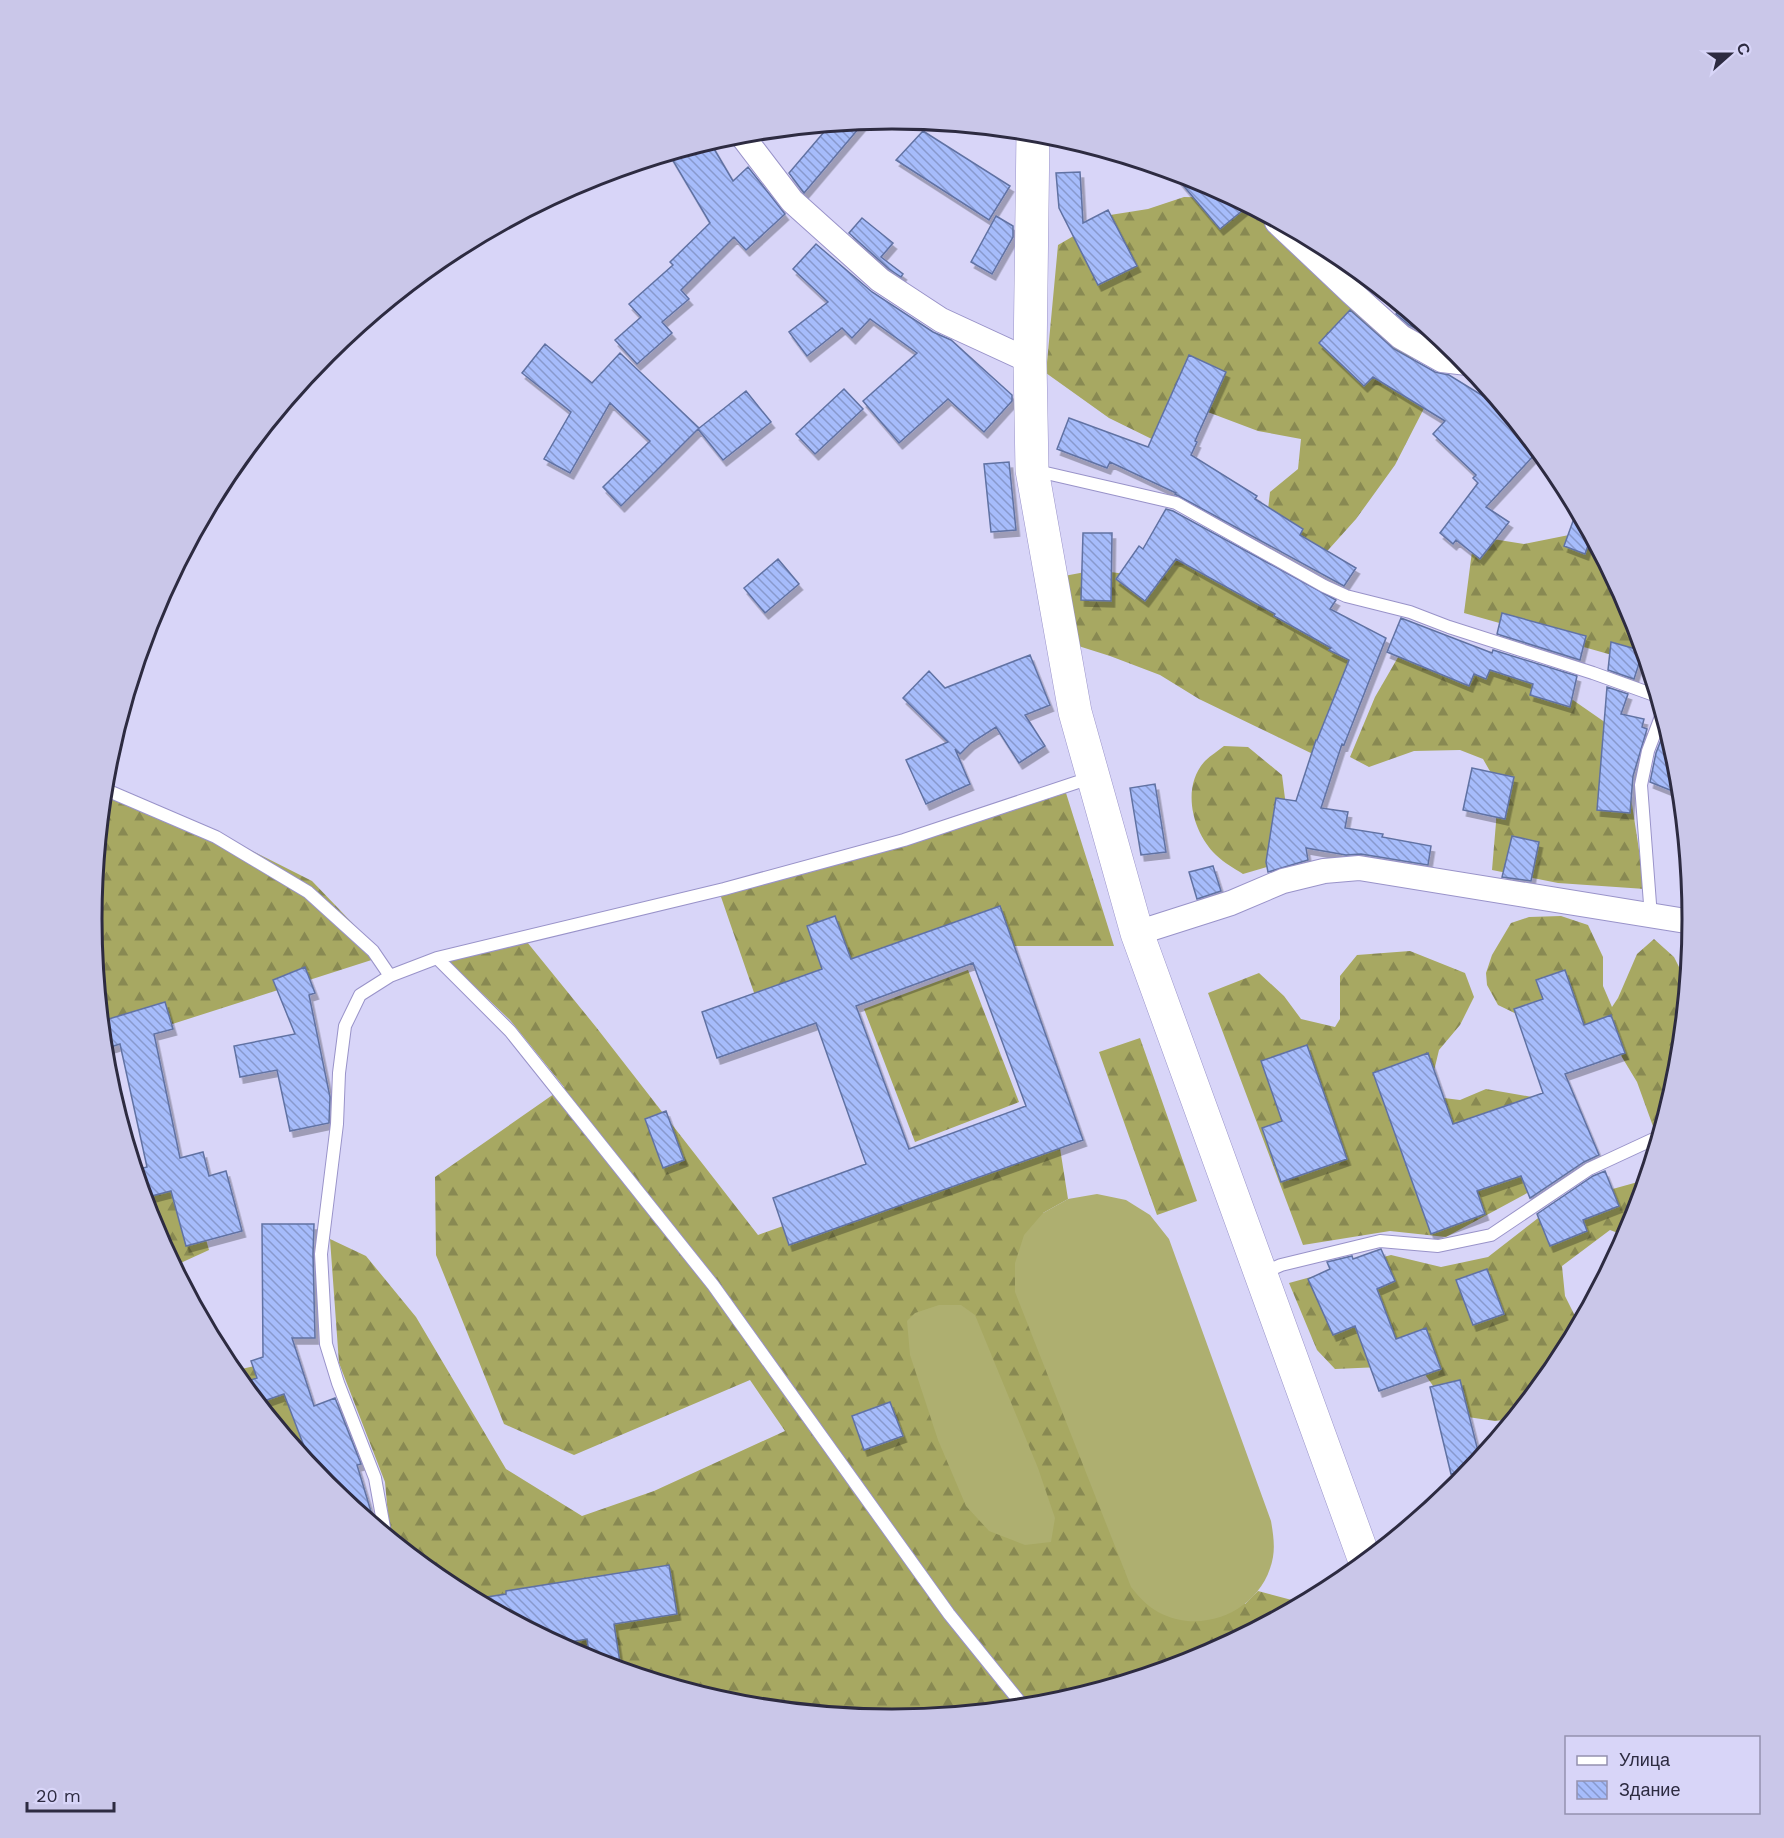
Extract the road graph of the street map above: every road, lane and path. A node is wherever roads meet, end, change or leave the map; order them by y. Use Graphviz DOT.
graph roads {
  1 [pos="1033,142"];
  2 [pos="747,143"];
  3 [pos="1298,242"];
  4 [pos="1030,361"];
  5 [pos="1452,361"];
  6 [pos="1032,470"];
  7 [pos="1648,693"];
  8 [pos="1658,726"];
  9 [pos="1094,777"];
  10 [pos="113,793"];
  11 [pos="1651,917"];
  12 [pos="1682,921"];
  13 [pos="1137,933"];
  14 [pos="437,958"];
  15 [pos="390,975"];
  16 [pos="1650,1141"];
  17 [pos="1260,1275"];
  18 [pos="383,1523"];
  19 [pos="1365,1552"];
  20 [pos="1017,1699"];
  1 -- 4 [label="street"];
  2 -- 4 [label="street"];
  3 -- 5 [label="street"];
  4 -- 6 [label="street"];
  6 -- 7 [label="lane"];
  6 -- 9 [label="street"];
  8 -- 11 [label="lane"];
  9 -- 13 [label="street"];
  9 -- 14 [label="lane"];
  10 -- 15 [label="lane"];
  11 -- 12 [label="street"];
  11 -- 13 [label="street"];
  13 -- 17 [label="street"];
  14 -- 15 [label="lane"];
  14 -- 20 [label="lane"];
  15 -- 18 [label="lane"];
  16 -- 17 [label="lane"];
  17 -- 19 [label="street"];
}
